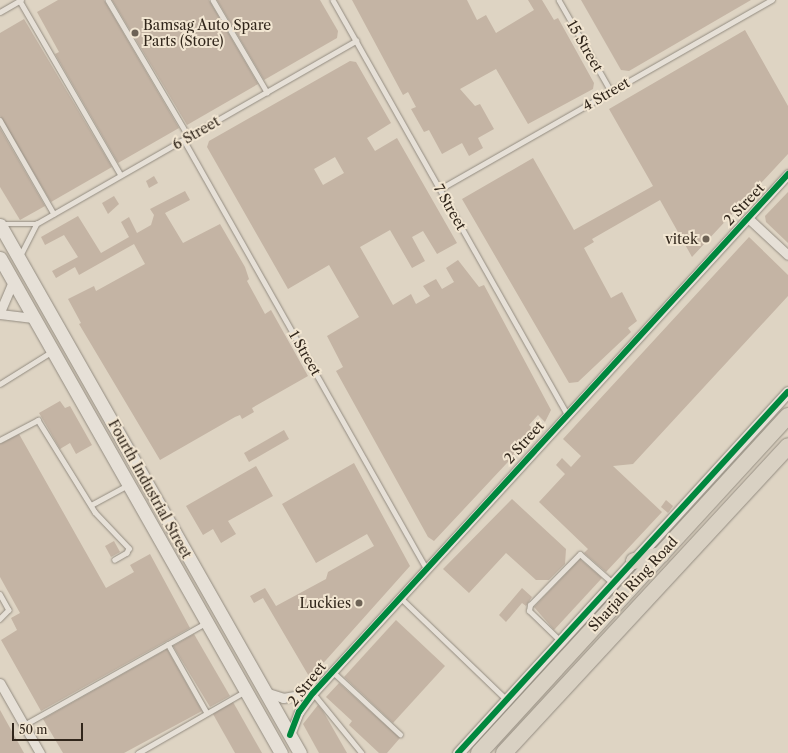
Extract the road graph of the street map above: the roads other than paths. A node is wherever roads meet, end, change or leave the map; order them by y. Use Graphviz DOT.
graph roads {
  1 [pos="21,0"];
  2 [pos="108,0"];
  3 [pos="213,0"];
  4 [pos="333,0"];
  5 [pos="559,0"];
  6 [pos="772,0"];
  7 [pos="0,12"];
  8 [pos="356,41"];
  9 [pos="611,91"];
  10 [pos="267,92"];
  11 [pos="0,120"];
  12 [pos="189,137"];
  13 [pos="184,140"];
  14 [pos="788,174"];
  15 [pos="121,176"];
  16 [pos="440,189"];
  17 [pos="54,214"];
  18 [pos="748,218"];
  19 [pos="0,224"];
  20 [pos="36,224"];
  21 [pos="788,255"];
  22 [pos="0,258"];
  23 [pos="20,258"];
  24 [pos="13,281"];
  25 [pos="0,313"];
  26 [pos="33,318"];
  27 [pos="53,352"];
  28 [pos="0,384"];
  29 [pos="788,392"];
  30 [pos="567,413"];
  31 [pos="788,416"];
  32 [pos="0,440"];
  33 [pos="788,446"];
  34 [pos="128,484"];
  35 [pos="91,505"];
  36 [pos="660,554"];
  37 [pos="115,560"];
  38 [pos="634,561"];
  39 [pos="426,567"];
  40 [pos="613,583"];
  41 [pos="0,594"];
  42 [pos="399,597"];
  43 [pos="0,619"];
  44 [pos="206,623"];
  45 [pos="560,641"];
  46 [pos="168,644"];
  47 [pos="332,671"];
  48 [pos="0,683"];
  49 [pos="245,691"];
  50 [pos="264,692"];
  51 [pos="312,693"];
  52 [pos="3,694"];
  53 [pos="507,700"];
  54 [pos="207,713"];
  55 [pos="24,725"];
  56 [pos="290,734"];
  57 [pos="400,734"];
  58 [pos="40,753"];
  59 [pos="138,753"];
  60 [pos="280,753"];
  61 [pos="300,753"];
  62 [pos="362,753"];
  63 [pos="458,753"];
  64 [pos="479,753"];
  65 [pos="504,753"];
  1 -- 7 [label="lane"];
  1 -- 15 [label="lane"];
  2 -- 12 [label="lane"];
  3 -- 10 [label="lane"];
  4 -- 8 [label="lane, 7 Street"];
  5 -- 9 [label="lane, 15 Street"];
  6 -- 9 [label="lane, 4 Street"];
  8 -- 10 [label="lane, 6 Street"];
  8 -- 16 [label="lane, 7 Street"];
  9 -- 16 [label="lane, 4 Street"];
  10 -- 12 [label="lane, 6 Street"];
  11 -- 17 [label="lane"];
  12 -- 13 [label="lane, 6 Street"];
  13 -- 15 [label="lane, 6 Street"];
  13 -- 39 [label="lane, 1 Street"];
  14 -- 18 [label="street, 2 Street"];
  15 -- 17 [label="lane, 6 Street"];
  16 -- 30 [label="lane, 7 Street"];
  17 -- 20 [label="lane, 6 Street"];
  18 -- 21 [label="street"];
  18 -- 30 [label="street, 2 Street"];
  19 -- 20 [label="lane, 6 Street"];
  19 -- 23 [label="main road, Fourth Industrial Street"];
  20 -- 23 [label="lane"];
  22 -- 24 [label="main road, Fourth Industrial Street"];
  23 -- 50 [label="main road, Fourth Industrial Street"];
  24 -- 25 [label="street"];
  24 -- 26 [label="main road, Fourth Industrial Street"];
  25 -- 26 [label="street"];
  26 -- 27 [label="main road, Fourth Industrial Street"];
  27 -- 28 [label="lane"];
  27 -- 34 [label="main road, Fourth Industrial Street"];
  29 -- 38 [label="street"];
  30 -- 39 [label="street, 2 Street"];
  31 -- 36 [label="highway, Sharjah Ring Road"];
  32 -- 35 [label="lane"];
  33 -- 65 [label="highway, Sharjah Ring Road"];
  34 -- 35 [label="lane"];
  34 -- 44 [label="main road, Fourth Industrial Street"];
  35 -- 37 [label="lane"];
  36 -- 38 [label="highway"];
  36 -- 64 [label="highway, Sharjah Ring Road"];
  38 -- 40 [label="street"];
  39 -- 42 [label="street, 2 Street"];
  40 -- 45 [label="street"];
  40 -- 45 [label="lane"];
  41 -- 43 [label="lane"];
  42 -- 47 [label="street, 2 Street"];
  42 -- 53 [label="lane"];
  44 -- 46 [label="lane"];
  44 -- 49 [label="main road, Fourth Industrial Street"];
  45 -- 53 [label="street"];
  46 -- 54 [label="lane"];
  46 -- 55 [label="lane"];
  47 -- 51 [label="street, 2 Street"];
  47 -- 57 [label="lane"];
  48 -- 52 [label="street"];
  49 -- 54 [label="lane"];
  49 -- 60 [label="main road, Fourth Industrial Street"];
  50 -- 51 [label="street, 2 Street"];
  50 -- 56 [label="main road, Fourth Industrial Street"];
  51 -- 56 [label="street, 2 Street"];
  51 -- 62 [label="lane"];
  52 -- 55 [label="street"];
  53 -- 63 [label="street"];
  54 -- 59 [label="lane"];
  55 -- 58 [label="street"];
  56 -- 61 [label="main road, Fourth Industrial Street"];
}
